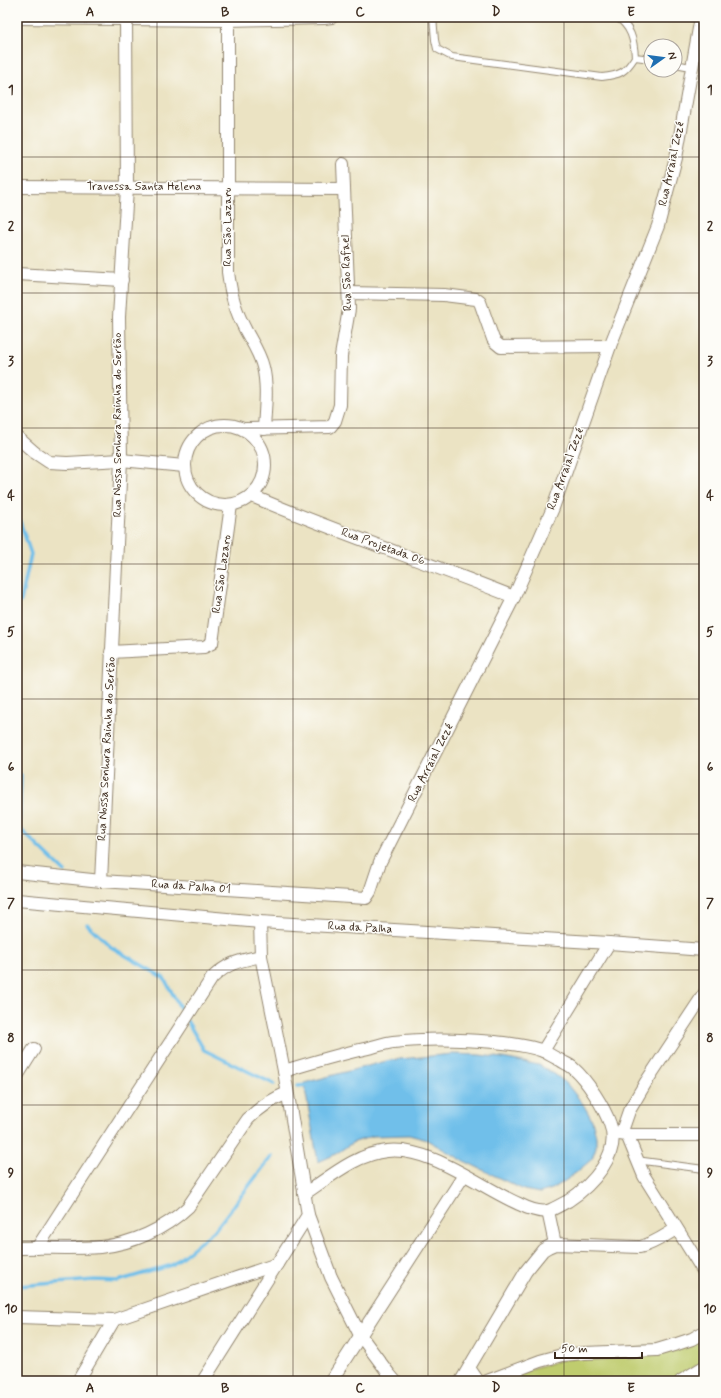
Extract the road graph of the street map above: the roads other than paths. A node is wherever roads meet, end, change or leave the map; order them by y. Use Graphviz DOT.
graph roads {
  1 [pos="332,17"];
  2 [pos="433,17"];
  3 [pos="616,17"];
  4 [pos="701,17"];
  5 [pos="17,18"];
  6 [pos="126,18"];
  7 [pos="227,18"];
  8 [pos="635,57"];
  9 [pos="643,58"];
  10 [pos="683,66"];
  11 [pos="691,67"];
  12 [pos="343,164"];
  13 [pos="17,187"];
  14 [pos="228,187"];
  15 [pos="127,188"];
  16 [pos="343,188"];
  17 [pos="17,274"];
  18 [pos="122,280"];
  19 [pos="348,293"];
  20 [pos="610,346"];
  21 [pos="246,429"];
  22 [pos="264,429"];
  23 [pos="17,437"];
  24 [pos="121,460"];
  25 [pos="184,466"];
  26 [pos="252,496"];
  27 [pos="231,505"];
  28 [pos="514,597"];
  29 [pos="111,652"];
  30 [pos="17,872"];
  31 [pos="101,881"];
  32 [pos="366,898"];
  33 [pos="17,900"];
  34 [pos="260,922"];
  35 [pos="609,943"];
  36 [pos="704,950"];
  37 [pos="262,956"];
  38 [pos="704,994"];
  39 [pos="34,1049"];
  40 [pos="543,1051"];
  41 [pos="284,1071"];
  42 [pos="17,1076"];
  43 [pos="287,1093"];
  44 [pos="621,1134"];
  45 [pos="704,1134"];
  46 [pos="636,1160"];
  47 [pos="704,1169"];
  48 [pos="464,1175"];
  49 [pos="304,1194"];
  50 [pos="548,1211"];
  51 [pos="308,1215"];
  52 [pos="676,1229"];
  53 [pos="555,1244"];
  54 [pos="17,1248"];
  55 [pos="37,1248"];
  56 [pos="277,1264"];
  57 [pos="704,1272"];
  58 [pos="17,1317"];
  59 [pos="114,1320"];
  60 [pos="704,1332"];
  61 [pos="360,1335"];
  62 [pos="704,1367"];
  63 [pos="469,1368"];
  64 [pos="78,1381"];
  65 [pos="203,1381"];
  66 [pos="331,1381"];
  67 [pos="395,1381"];
  68 [pos="461,1381"];
  69 [pos="478,1381"];
  70 [pos="487,1381"];
  71 [pos="681,1381"];
  1 -- 7 [label="street"];
  2 -- 8 [label="lane"];
  3 -- 8 [label="lane"];
  4 -- 11 [label="street, Rua Arraial Zezé"];
  5 -- 6 [label="street"];
  6 -- 7 [label="street"];
  6 -- 15 [label="street, Rua Nossa Senhora Rainha do Sertão"];
  7 -- 14 [label="street, Rua São Lazaro"];
  8 -- 9 [label="lane"];
  10 -- 11 [label="lane"];
  11 -- 20 [label="street, Rua Arraial Zezé"];
  12 -- 16 [label="street, Rua São Rafael"];
  13 -- 15 [label="street, Travessa Santa Helena"];
  14 -- 15 [label="street, Travessa Santa Helena"];
  14 -- 16 [label="street, Travessa Santa Helena"];
  14 -- 22 [label="street, Rua São Lazaro"];
  15 -- 18 [label="street, Rua Nossa Senhora Rainha do Sertão"];
  16 -- 19 [label="street, Rua São Rafael"];
  17 -- 18 [label="street"];
  18 -- 24 [label="street, Rua Nossa Senhora Rainha do Sertão"];
  19 -- 20 [label="street"];
  19 -- 22 [label="street, Rua São Rafael"];
  20 -- 28 [label="street, Rua Arraial Zezé"];
  21 -- 22 [label="street"];
  21 -- 25 [label="street"];
  21 -- 26 [label="street"];
  23 -- 24 [label="street"];
  24 -- 25 [label="street"];
  24 -- 29 [label="street, Rua Nossa Senhora Rainha do Sertão"];
  25 -- 27 [label="street"];
  26 -- 27 [label="street"];
  26 -- 28 [label="street, Rua Projetada 06"];
  27 -- 29 [label="street, Rua São Lazaro"];
  28 -- 32 [label="street, Rua Arraial Zezé"];
  29 -- 31 [label="street, Rua Nossa Senhora Rainha do Sertão"];
  30 -- 31 [label="street, Rua da Palha 01"];
  31 -- 32 [label="street, Rua da Palha 01"];
  33 -- 34 [label="street, Rua da Palha"];
  34 -- 35 [label="street, Rua da Palha"];
  34 -- 37 [label="street"];
  35 -- 36 [label="street, Rua da Palha"];
  35 -- 40 [label="street"];
  37 -- 41 [label="street"];
  37 -- 55 [label="street"];
  38 -- 44 [label="street"];
  39 -- 42 [label="street"];
  40 -- 41 [label="street"];
  40 -- 44 [label="street"];
  41 -- 43 [label="street"];
  43 -- 49 [label="street"];
  43 -- 55 [label="street"];
  44 -- 45 [label="street"];
  44 -- 46 [label="street"];
  44 -- 50 [label="street"];
  46 -- 47 [label="lane"];
  46 -- 52 [label="street"];
  48 -- 49 [label="street"];
  48 -- 50 [label="street"];
  48 -- 61 [label="street"];
  49 -- 51 [label="street"];
  50 -- 53 [label="street"];
  51 -- 56 [label="street"];
  51 -- 61 [label="street"];
  52 -- 53 [label="street"];
  52 -- 57 [label="street"];
  53 -- 63 [label="street"];
  54 -- 55 [label="street"];
  56 -- 59 [label="street"];
  56 -- 65 [label="street"];
  58 -- 59 [label="street"];
  59 -- 64 [label="street"];
  60 -- 70 [label="street"];
  61 -- 66 [label="street"];
  61 -- 67 [label="street"];
  62 -- 71 [label="street"];
  63 -- 68 [label="street"];
  63 -- 69 [label="street"];
}
